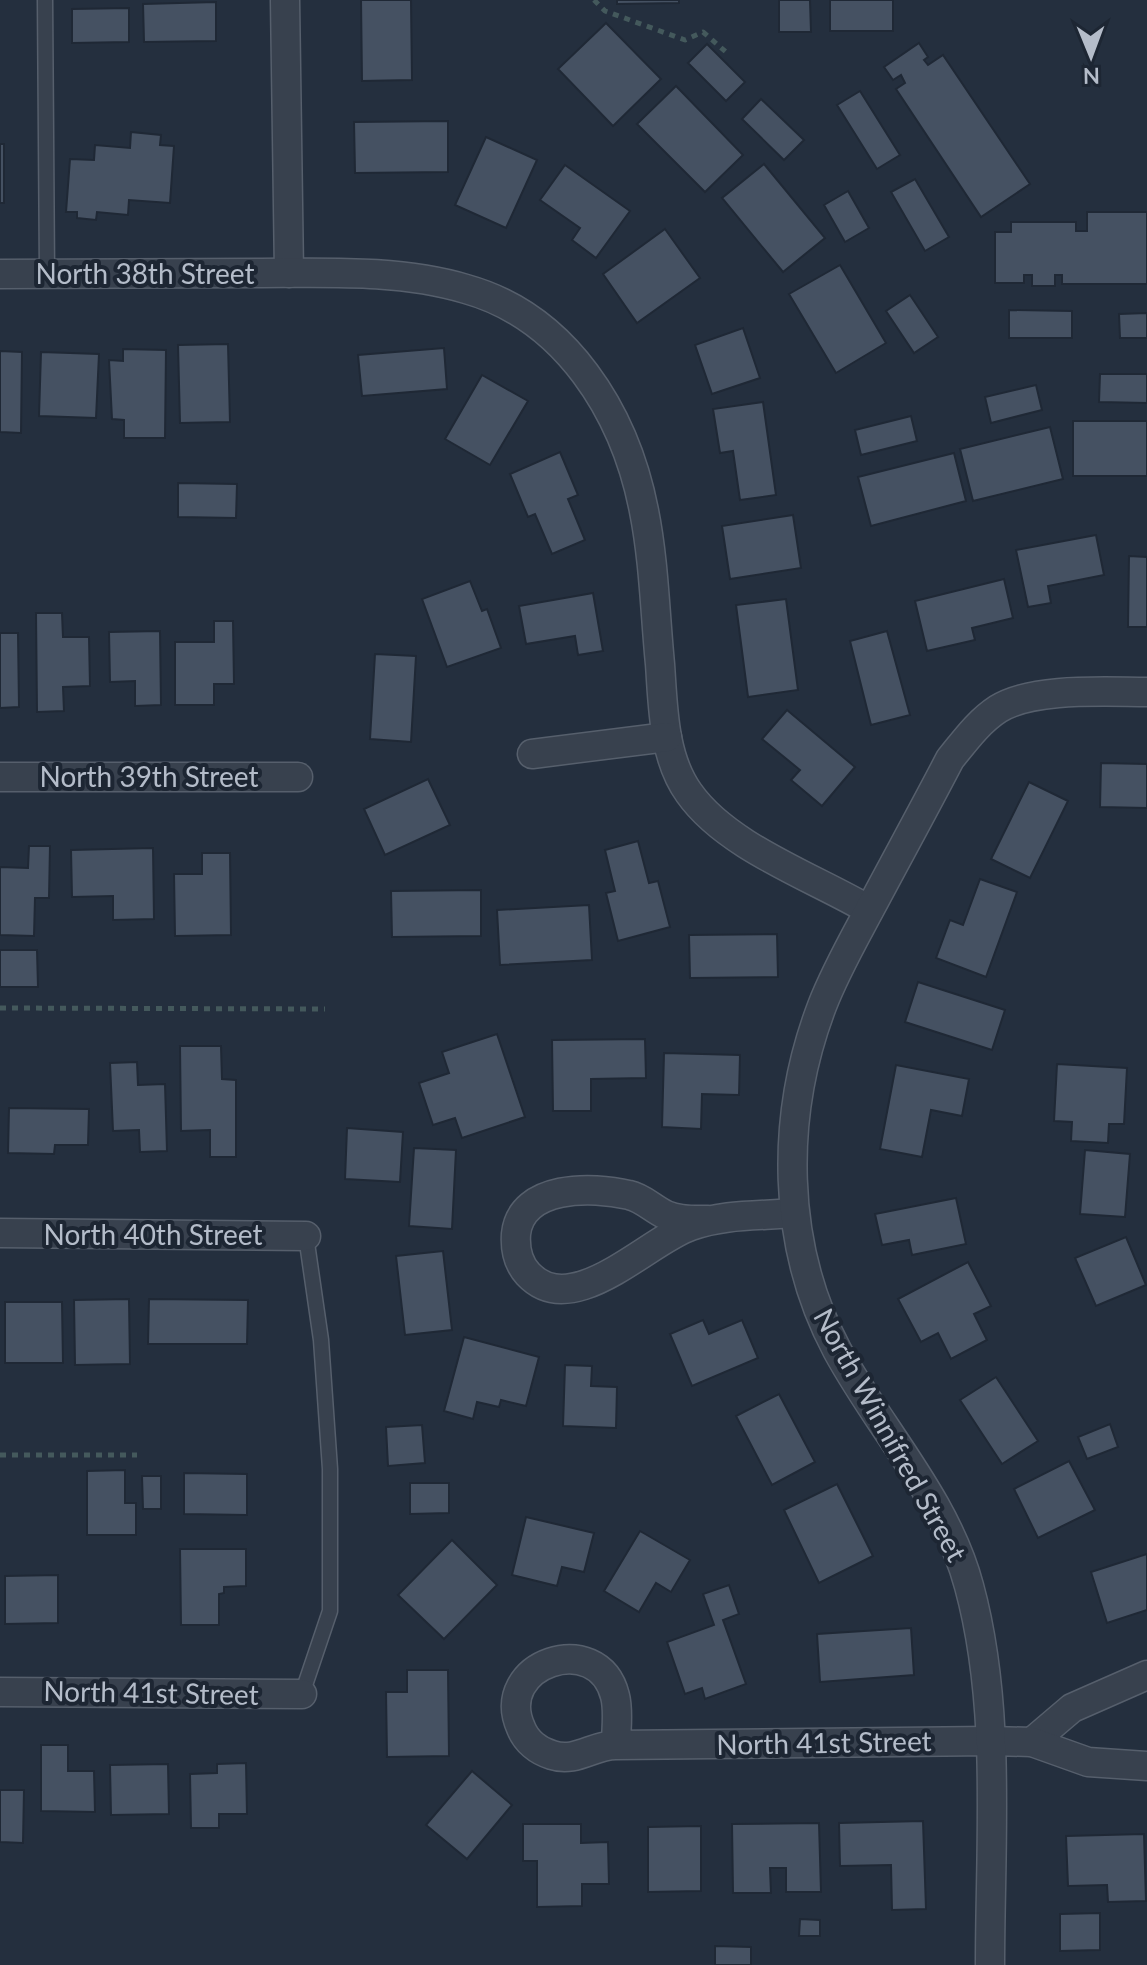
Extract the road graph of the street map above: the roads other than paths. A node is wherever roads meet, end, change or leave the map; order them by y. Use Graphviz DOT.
graph roads {
  1 [pos="45,0"];
  2 [pos="285,0"];
  3 [pos="289,273"];
  4 [pos="0,274"];
  5 [pos="47,274"];
  6 [pos="1147,692"];
  7 [pos="667,737"];
  8 [pos="532,754"];
  9 [pos="0,777"];
  10 [pos="298,777"];
  11 [pos="869,910"];
  12 [pos="794,1213"];
  13 [pos="708,1220"];
  14 [pos="0,1233"];
  15 [pos="306,1236"];
  16 [pos="1147,1675"];
  17 [pos="0,1692"];
  18 [pos="302,1694"];
  19 [pos="990,1741"];
  20 [pos="1032,1742"];
  21 [pos="616,1745"];
  22 [pos="1147,1766"];
  23 [pos="990,1965"];
  1 -- 5 [label="lane"];
  2 -- 3 [label="street"];
  3 -- 5 [label="street, North 38th Street"];
  3 -- 7 [label="street"];
  4 -- 5 [label="street, North 38th Street"];
  6 -- 11 [label="street"];
  7 -- 8 [label="street"];
  7 -- 11 [label="street"];
  9 -- 10 [label="street, North 39th Street"];
  11 -- 12 [label="street, North Winnifred Street"];
  12 -- 13 [label="street"];
  12 -- 19 [label="street, North Winnifred Street"];
  13 -- 13 [label="street"];
  14 -- 15 [label="street, North 40th Street"];
  15 -- 18 [label="lane"];
  16 -- 20 [label="street"];
  17 -- 18 [label="street, North 41st Street"];
  19 -- 20 [label="street, North 41st Street"];
  19 -- 21 [label="street, North 41st Street"];
  19 -- 23 [label="street, North Winnifred Street"];
  20 -- 22 [label="street, North 41st Street"];
}
